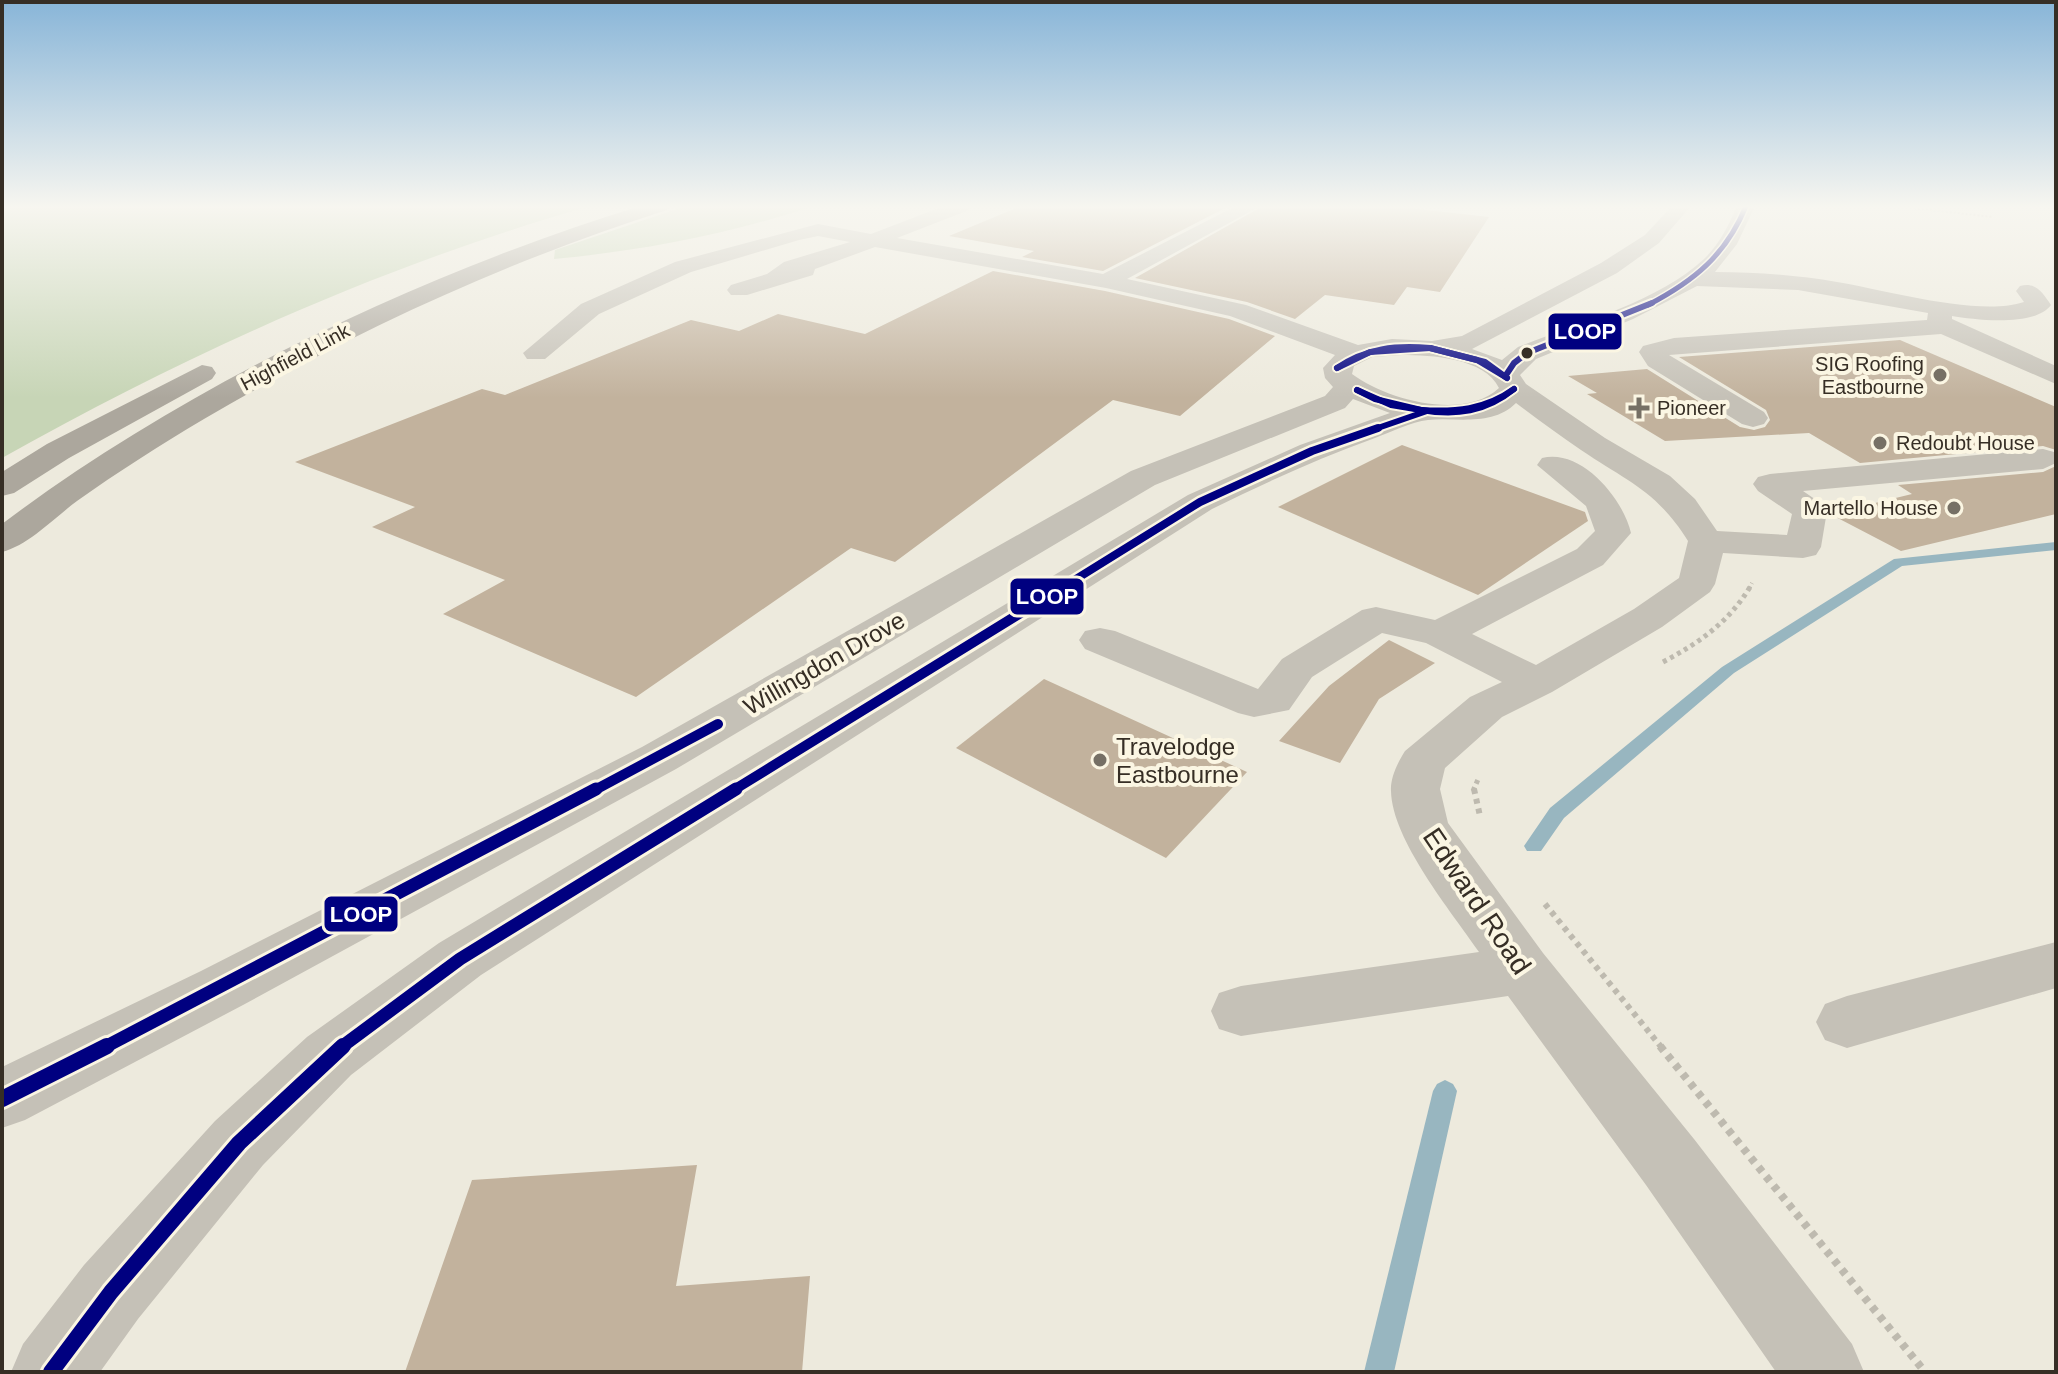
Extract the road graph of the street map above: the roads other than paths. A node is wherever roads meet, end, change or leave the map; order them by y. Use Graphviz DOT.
graph roads {
  1 [pos="428,270"];
  2 [pos="477,270"];
  3 [pos="695,270"];
  4 [pos="801,270"];
  5 [pos="1050,270"];
  6 [pos="1127,270"];
  7 [pos="1605,270"];
  8 [pos="1703,270"];
  9 [pos="1772,270"];
  10 [pos="1690,279"];
  11 [pos="1106,281"];
  12 [pos="1817,285"];
  13 [pos="728,288"];
  14 [pos="2028,291"];
  15 [pos="334,309"];
  16 [pos="2010,312"];
  17 [pos="1946,316"];
  18 [pos="2056,329"];
  19 [pos="1434,349"];
  20 [pos="536,353"];
  21 [pos="221,363"];
  22 [pos="1352,370"];
  23 [pos="2056,376"];
  24 [pos="1510,382"];
  25 [pos="1447,411"];
  26 [pos="1753,418"];
  27 [pos="1574,455"];
  28 [pos="2043,459"];
  29 [pos="2,486"];
  30 [pos="2,541"];
  31 [pos="1706,541"];
  32 [pos="1440,634"];
  33 [pos="1100,640"];
  34 [pos="1537,683"];
  35 [pos="2056,965"];
  36 [pos="1522,970"];
  37 [pos="1241,1011"];
  38 [pos="1847,1022"];
  39 [pos="2,1099"];
  40 [pos="51,1372"];
  41 [pos="1824,1372"];
  1 -- 15 [label="highway, Highfield Link"];
  2 -- 30 [label="highway, Highfield Link"];
  3 -- 20 [label="street"];
  4 -- 13 [label="street"];
  5 -- 11 [label="street"];
  6 -- 11 [label="street"];
  7 -- 19 [label="street"];
  8 -- 10 [label="street"];
  9 -- 12 [label="street"];
  10 -- 12 [label="street"];
  10 -- 24 [label="street"];
  11 -- 22 [label="street"];
  12 -- 17 [label="street"];
  14 -- 16 [label="street"];
  16 -- 17 [label="street"];
  16 -- 18 [label="street"];
  17 -- 23 [label="street"];
  17 -- 26 [label="street"];
  19 -- 22 [label="street"];
  19 -- 24 [label="street"];
  21 -- 29 [label="highway, Highfield Link"];
  22 -- 25 [label="street"];
  22 -- 39 [label="street, Willingdon Drove"];
  24 -- 25 [label="street"];
  24 -- 27 [label="street"];
  25 -- 27 [label="street"];
  25 -- 40 [label="street"];
  27 -- 31 [label="street"];
  27 -- 32 [label="street"];
  28 -- 31 [label="street"];
  31 -- 34 [label="street, Edward Road"];
  32 -- 33 [label="street"];
  32 -- 34 [label="street"];
  34 -- 36 [label="street, Edward Road"];
  35 -- 38 [label="street"];
  36 -- 37 [label="street"];
  36 -- 41 [label="street, Edward Road"];
}
